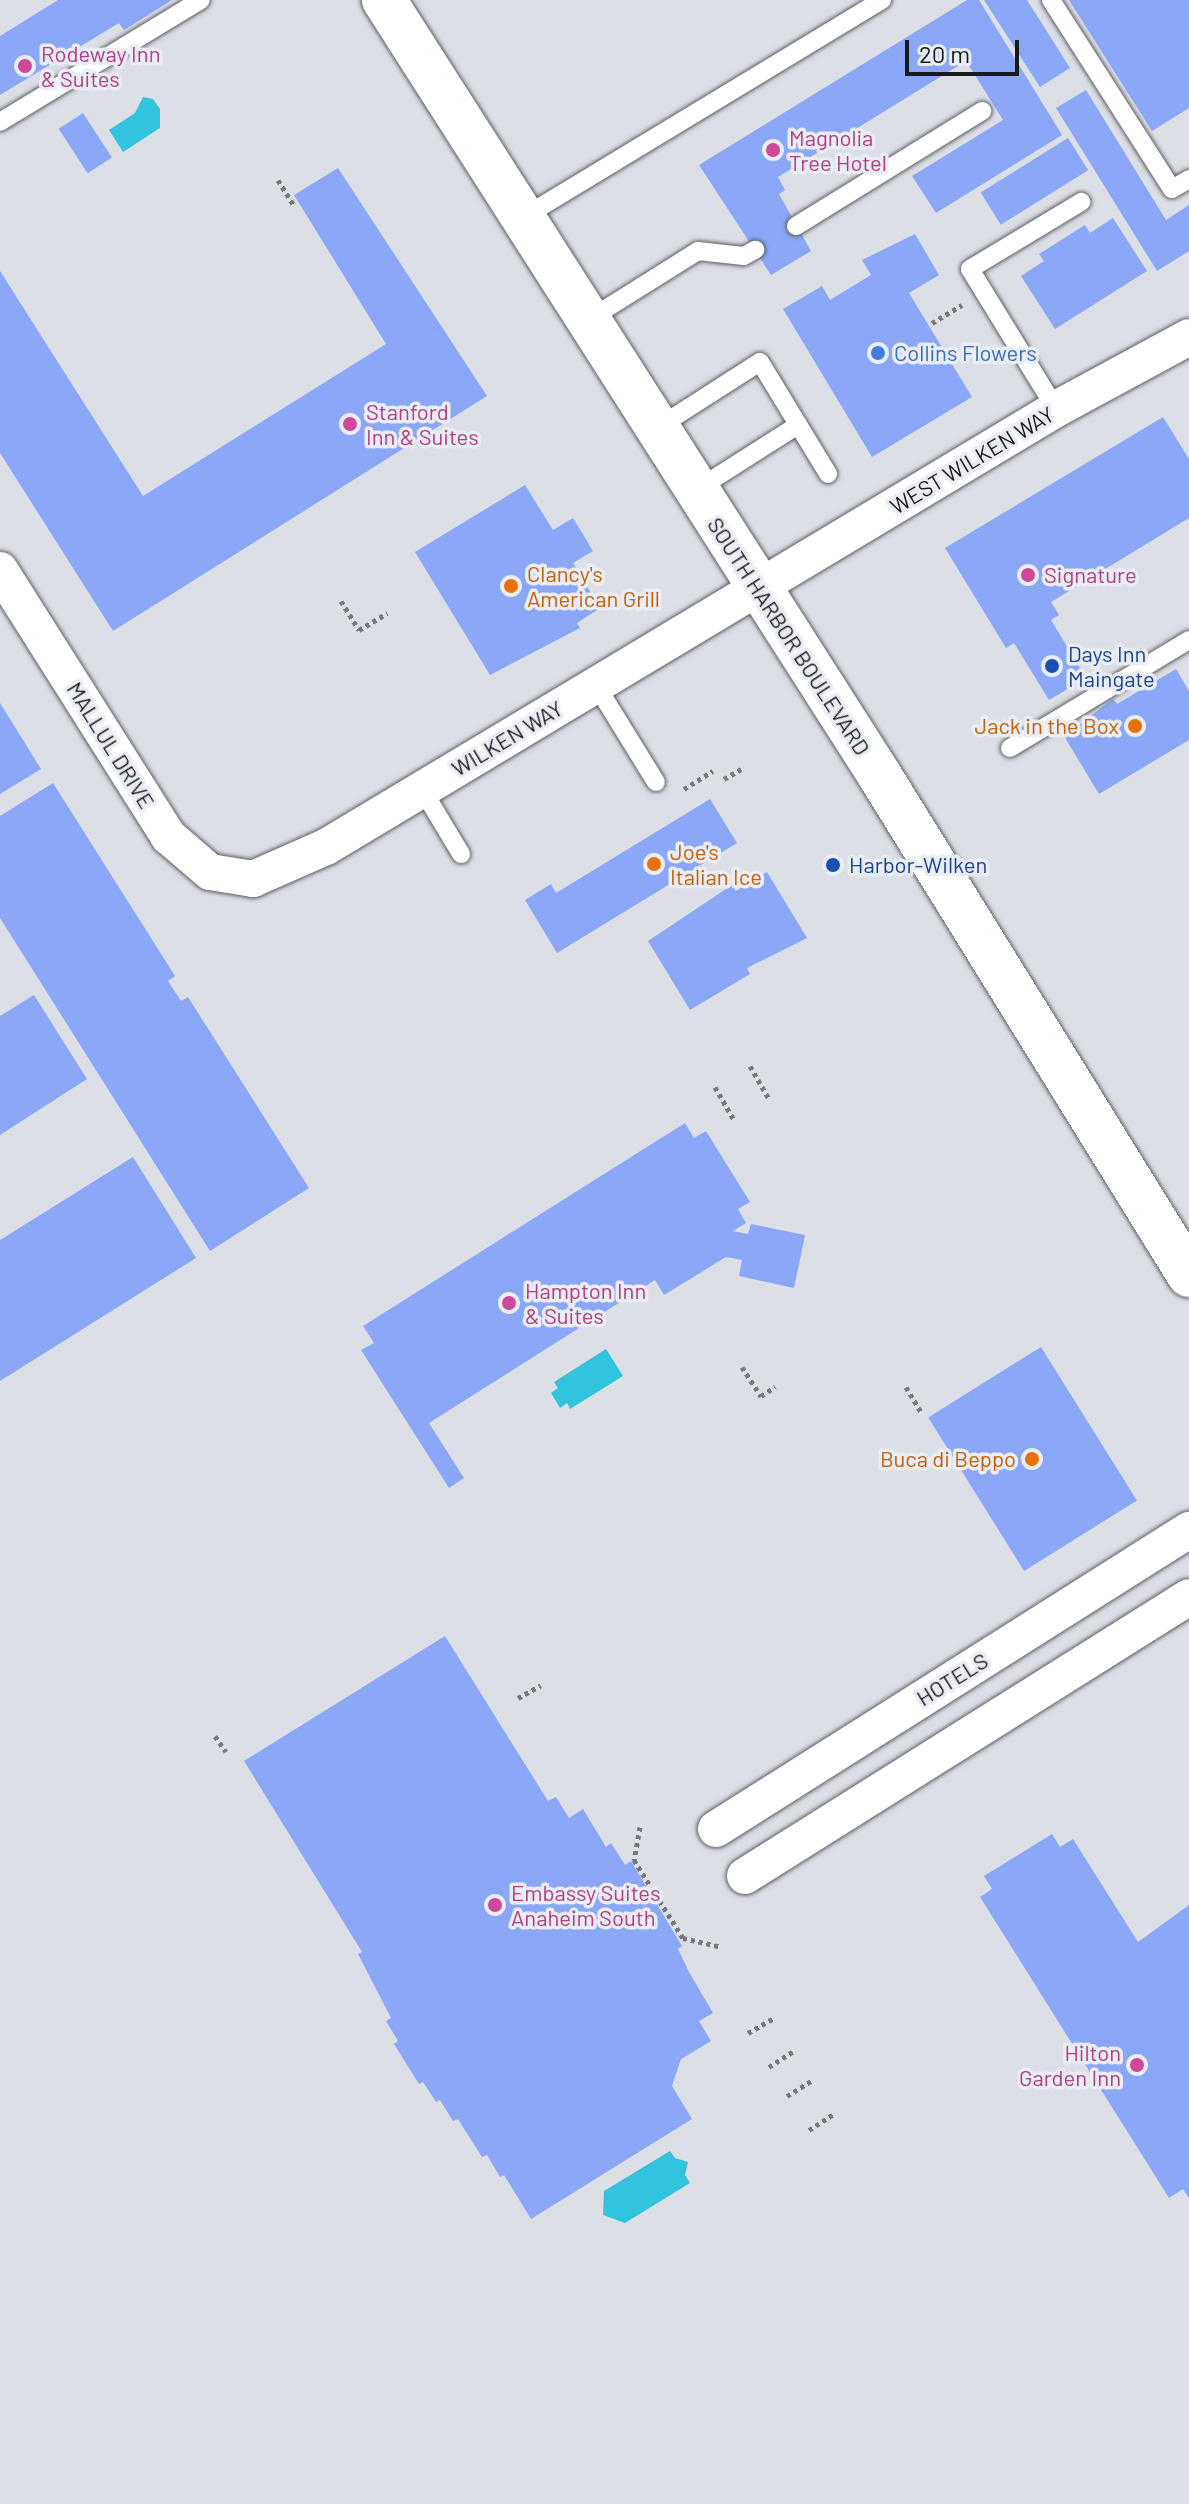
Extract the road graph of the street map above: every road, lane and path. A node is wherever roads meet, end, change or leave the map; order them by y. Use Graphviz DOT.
graph roads {
  1 [pos="201,0"];
  2 [pos="384,0"];
  3 [pos="882,0"];
  4 [pos="1051,0"];
  5 [pos="851,8"];
  6 [pos="982,111"];
  7 [pos="0,122"];
  8 [pos="1189,179"];
  9 [pos="278,180"];
  10 [pos="1081,202"];
  11 [pos="294,206"];
  12 [pos="522,218"];
  13 [pos="796,226"];
  14 [pos="755,250"];
  15 [pos="963,304"];
  16 [pos="588,320"];
  17 [pos="932,323"];
  18 [pos="1189,337"];
  19 [pos="1056,409"];
  20 [pos="798,425"];
  21 [pos="657,428"];
  22 [pos="828,474"];
  23 [pos="696,490"];
  24 [pos="0,570"];
  25 [pos="757,589"];
  26 [pos="341,601"];
  27 [pos="387,613"];
  28 [pos="1189,640"];
  29 [pos="596,685"];
  30 [pos="1010,748"];
  31 [pos="741,769"];
  32 [pos="713,771"];
  33 [pos="724,779"];
  34 [pos="656,782"];
  35 [pos="422,789"];
  36 [pos="684,789"];
  37 [pos="461,854"];
  38 [pos="253,879"];
  39 [pos="750,1066"];
  40 [pos="715,1087"];
  41 [pos="770,1100"];
  42 [pos="735,1121"];
  43 [pos="1189,1275"];
  44 [pos="742,1367"];
  45 [pos="775,1387"];
  46 [pos="906,1387"];
  47 [pos="922,1414"];
  48 [pos="1189,1530"];
  49 [pos="1189,1597"];
  50 [pos="541,1685"];
  51 [pos="518,1698"];
  52 [pos="215,1736"];
  53 [pos="226,1752"];
  54 [pos="640,1827"];
  55 [pos="716,1829"];
  56 [pos="745,1876"];
  57 [pos="719,1946"];
  58 [pos="774,2018"];
  59 [pos="748,2033"];
  60 [pos="794,2051"];
  61 [pos="769,2067"];
  62 [pos="813,2080"];
  63 [pos="787,2096"];
  64 [pos="835,2113"];
  65 [pos="809,2130"];
  1 -- 7 [label="lane"];
  2 -- 12 [label="main road, SOUTH HARBOR BOULEVARD"];
  3 -- 5 [label="lane"];
  4 -- 8 [label="lane"];
  5 -- 12 [label="lane"];
  6 -- 13 [label="lane"];
  9 -- 11 [label="path"];
  10 -- 19 [label="lane"];
  12 -- 16 [label="main road, SOUTH HARBOR BOULEVARD"];
  14 -- 16 [label="lane"];
  15 -- 17 [label="path"];
  16 -- 21 [label="main road, SOUTH HARBOR BOULEVARD"];
  18 -- 19 [label="street, WEST WILKEN WAY"];
  19 -- 25 [label="street, WEST WILKEN WAY"];
  20 -- 21 [label="lane"];
  20 -- 22 [label="lane"];
  20 -- 23 [label="lane"];
  21 -- 23 [label="main road, SOUTH HARBOR BOULEVARD"];
  23 -- 25 [label="main road, SOUTH HARBOR BOULEVARD"];
  24 -- 38 [label="street, MALLUL DRIVE"];
  25 -- 29 [label="street, WILKEN WAY"];
  25 -- 43 [label="main road, SOUTH HARBOR BOULEVARD"];
  26 -- 27 [label="path"];
  28 -- 30 [label="lane"];
  29 -- 34 [label="lane"];
  29 -- 35 [label="street, WILKEN WAY"];
  31 -- 33 [label="path"];
  32 -- 36 [label="path"];
  35 -- 37 [label="lane"];
  35 -- 38 [label="street, WILKEN WAY"];
  39 -- 41 [label="path"];
  40 -- 42 [label="path"];
  44 -- 45 [label="path"];
  46 -- 47 [label="path"];
  48 -- 55 [label="street, HOTELS"];
  49 -- 56 [label="street"];
  50 -- 51 [label="path"];
  52 -- 53 [label="path"];
  54 -- 57 [label="path"];
  58 -- 59 [label="path"];
  60 -- 61 [label="path"];
  62 -- 63 [label="path"];
  64 -- 65 [label="path"];
}
